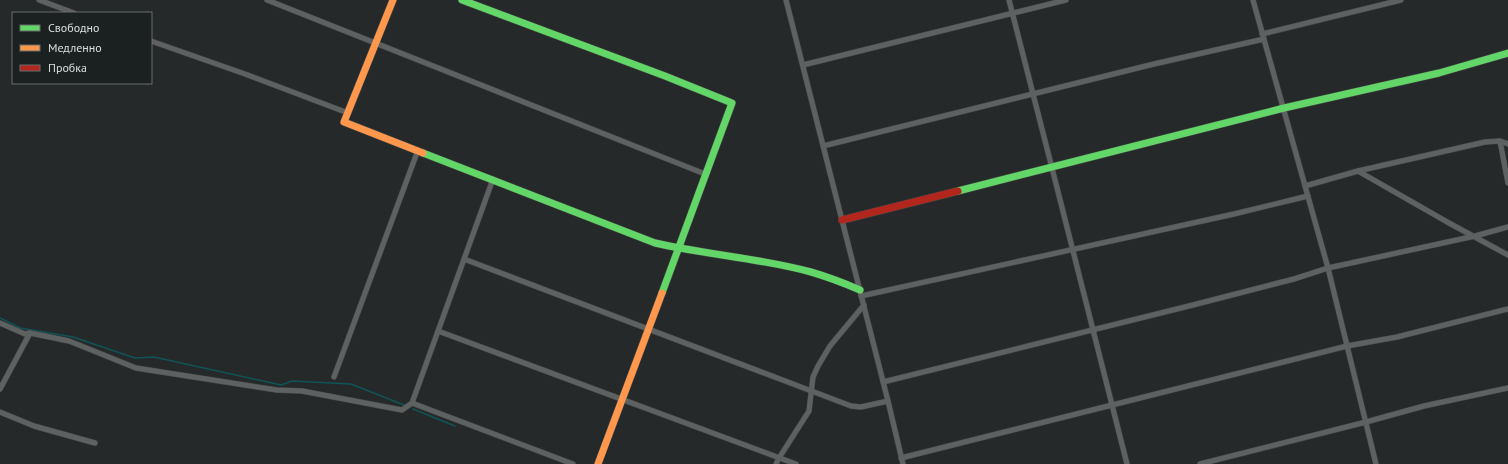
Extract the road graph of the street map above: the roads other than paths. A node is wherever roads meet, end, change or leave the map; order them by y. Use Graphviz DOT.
graph roads {
  1 [pos="39,0"];
  2 [pos="267,0"];
  3 [pos="393,0"];
  4 [pos="462,0"];
  5 [pos="786,0"];
  6 [pos="1009,0"];
  7 [pos="1066,0"];
  8 [pos="1253,0"];
  9 [pos="1401,0"];
  10 [pos="71,12"];
  11 [pos="1012,13"];
  12 [pos="1263,37"];
  13 [pos="152,41"];
  14 [pos="375,44"];
  15 [pos="1508,53"];
  16 [pos="803,65"];
  17 [pos="1032,94"];
  18 [pos="1284,108"];
  19 [pos="348,113"];
  20 [pos="1500,141"];
  21 [pos="1508,144"];
  22 [pos="823,146"];
  23 [pos="418,150"];
  24 [pos="1052,168"];
  25 [pos="1358,171"];
  26 [pos="705,174"];
  27 [pos="493,179"];
  28 [pos="1508,183"];
  29 [pos="1305,186"];
  30 [pos="1308,196"];
  31 [pos="842,220"];
  32 [pos="1508,227"];
  33 [pos="1475,236"];
  34 [pos="678,249"];
  35 [pos="1073,250"];
  36 [pos="1508,255"];
  37 [pos="464,259"];
  38 [pos="1328,268"];
  39 [pos="861,293"];
  40 [pos="864,305"];
  41 [pos="1508,309"];
  42 [pos="0,323"];
  43 [pos="649,329"];
  44 [pos="1092,330"];
  45 [pos="438,331"];
  46 [pos="30,333"];
  47 [pos="1347,346"];
  48 [pos="334,377"];
  49 [pos="883,382"];
  50 [pos="1508,388"];
  51 [pos="0,389"];
  52 [pos="812,391"];
  53 [pos="622,400"];
  54 [pos="888,401"];
  55 [pos="412,403"];
  56 [pos="1111,404"];
  57 [pos="0,412"];
  58 [pos="1366,422"];
  59 [pos="95,443"];
  60 [pos="779,458"];
  61 [pos="901,458"];
  62 [pos="573,464"];
  63 [pos="598,464"];
  64 [pos="776,464"];
  65 [pos="796,464"];
  66 [pos="903,464"];
  67 [pos="1127,464"];
  68 [pos="1200,464"];
  69 [pos="1376,464"];
  1 -- 10 [label="street"];
  2 -- 14 [label="street"];
  3 -- 14 [label="street"];
  4 -- 26 [label="street"];
  5 -- 16 [label="street"];
  6 -- 11 [label="street"];
  7 -- 11 [label="street"];
  8 -- 12 [label="street"];
  9 -- 12 [label="street"];
  11 -- 16 [label="street"];
  11 -- 17 [label="street"];
  12 -- 17 [label="street"];
  12 -- 18 [label="street"];
  13 -- 19 [label="street"];
  14 -- 19 [label="street"];
  14 -- 26 [label="street"];
  15 -- 18 [label="street"];
  16 -- 22 [label="street"];
  17 -- 22 [label="street"];
  17 -- 24 [label="street"];
  18 -- 24 [label="street"];
  18 -- 29 [label="street"];
  19 -- 23 [label="street"];
  20 -- 21 [label="street"];
  20 -- 25 [label="street"];
  20 -- 28 [label="street"];
  22 -- 31 [label="street"];
  23 -- 27 [label="street"];
  23 -- 48 [label="street"];
  24 -- 31 [label="street"];
  24 -- 35 [label="street"];
  25 -- 29 [label="street"];
  25 -- 33 [label="street"];
  26 -- 34 [label="street"];
  27 -- 34 [label="street"];
  27 -- 37 [label="street"];
  29 -- 30 [label="street"];
  30 -- 35 [label="street"];
  30 -- 38 [label="street"];
  31 -- 39 [label="street"];
  32 -- 33 [label="street"];
  33 -- 36 [label="street"];
  33 -- 38 [label="street"];
  34 -- 39 [label="street"];
  34 -- 43 [label="street"];
  35 -- 39 [label="street"];
  35 -- 44 [label="street"];
  37 -- 43 [label="street"];
  37 -- 45 [label="street"];
  38 -- 44 [label="street"];
  38 -- 47 [label="street"];
  39 -- 40 [label="street"];
  40 -- 49 [label="street"];
  40 -- 52 [label="street"];
  41 -- 47 [label="street"];
  42 -- 46 [label="street"];
  43 -- 52 [label="street"];
  43 -- 53 [label="street"];
  44 -- 49 [label="street"];
  44 -- 56 [label="street"];
  45 -- 53 [label="street"];
  45 -- 55 [label="street"];
  46 -- 51 [label="street"];
  46 -- 55 [label="street"];
  47 -- 56 [label="street"];
  47 -- 58 [label="street"];
  49 -- 54 [label="street"];
  50 -- 58 [label="street"];
  52 -- 54 [label="street"];
  52 -- 60 [label="street"];
  53 -- 60 [label="street"];
  53 -- 63 [label="street"];
  54 -- 61 [label="street"];
  55 -- 62 [label="street"];
  56 -- 61 [label="street"];
  56 -- 67 [label="street"];
  57 -- 59 [label="street"];
  58 -- 68 [label="street"];
  58 -- 69 [label="street"];
  60 -- 64 [label="street"];
  60 -- 65 [label="street"];
  61 -- 66 [label="street"];
}
